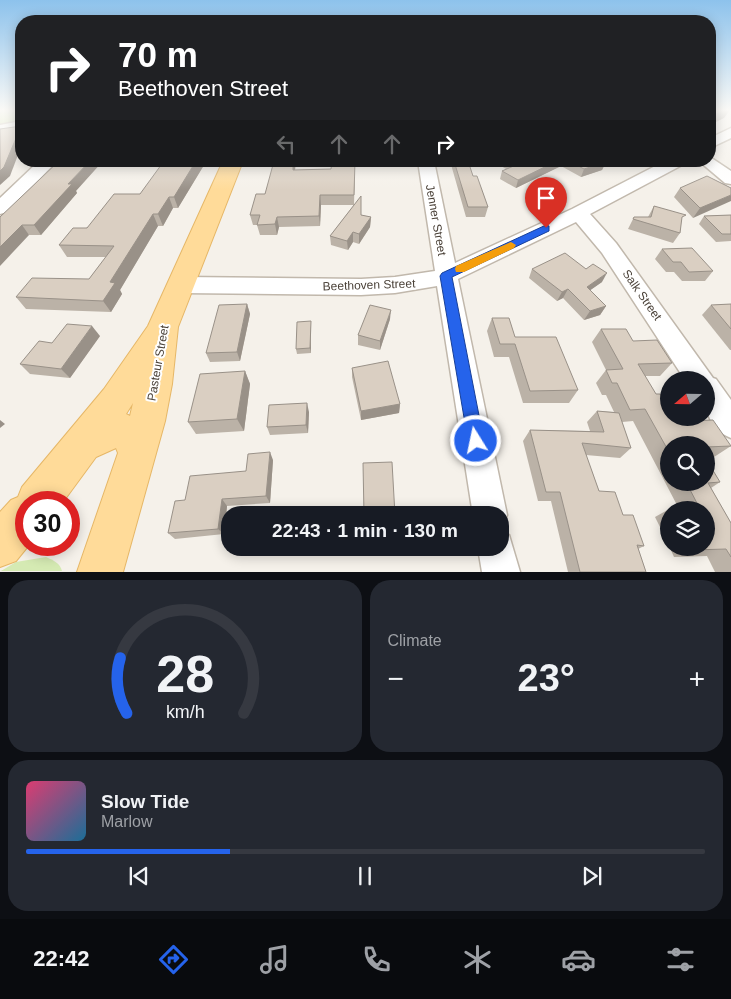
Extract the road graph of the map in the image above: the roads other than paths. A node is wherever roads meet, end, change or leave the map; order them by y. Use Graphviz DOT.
graph roads {
  1 [pos="42,167"];
  2 [pos="231,167"];
  3 [pos="427,167"];
  4 [pos="667,167"];
  5 [pos="715,167"];
  6 [pos="731,179"];
  7 [pos="0,208"];
  8 [pos="579,213"];
  9 [pos="446,276"];
  10 [pos="182,285"];
  11 [pos="163,327"];
  12 [pos="694,371"];
  13 [pos="715,401"];
  14 [pos="731,424"];
  15 [pos="83,444"];
  16 [pos="137,454"];
  17 [pos="46,491"];
  18 [pos="488,506"];
  19 [pos="15,528"];
  20 [pos="0,545"];
  21 [pos="498,556"];
  22 [pos="100,572"];
  23 [pos="502,572"];
  1 -- 7 [label="street"];
  2 -- 10 [label="main road, Pasteur Street"];
  3 -- 9 [label="street, Jenner Street"];
  4 -- 8 [label="street, Beethoven Street"];
  5 -- 6 [label="street"];
  8 -- 9 [label="street, Beethoven Street"];
  8 -- 12 [label="street, Salk Street"];
  9 -- 10 [label="street, Beethoven Street"];
  9 -- 18 [label="street, Jenner Street"];
  10 -- 11 [label="main road, Pasteur Street"];
  11 -- 15 [label="main road"];
  11 -- 16 [label="main road, Pasteur Street"];
  13 -- 14 [label="street"];
  15 -- 16 [label="main road"];
  15 -- 17 [label="main road"];
  16 -- 22 [label="main road, Pasteur Street"];
  19 -- 20 [label="main road"];
  21 -- 23 [label="street"];
}
